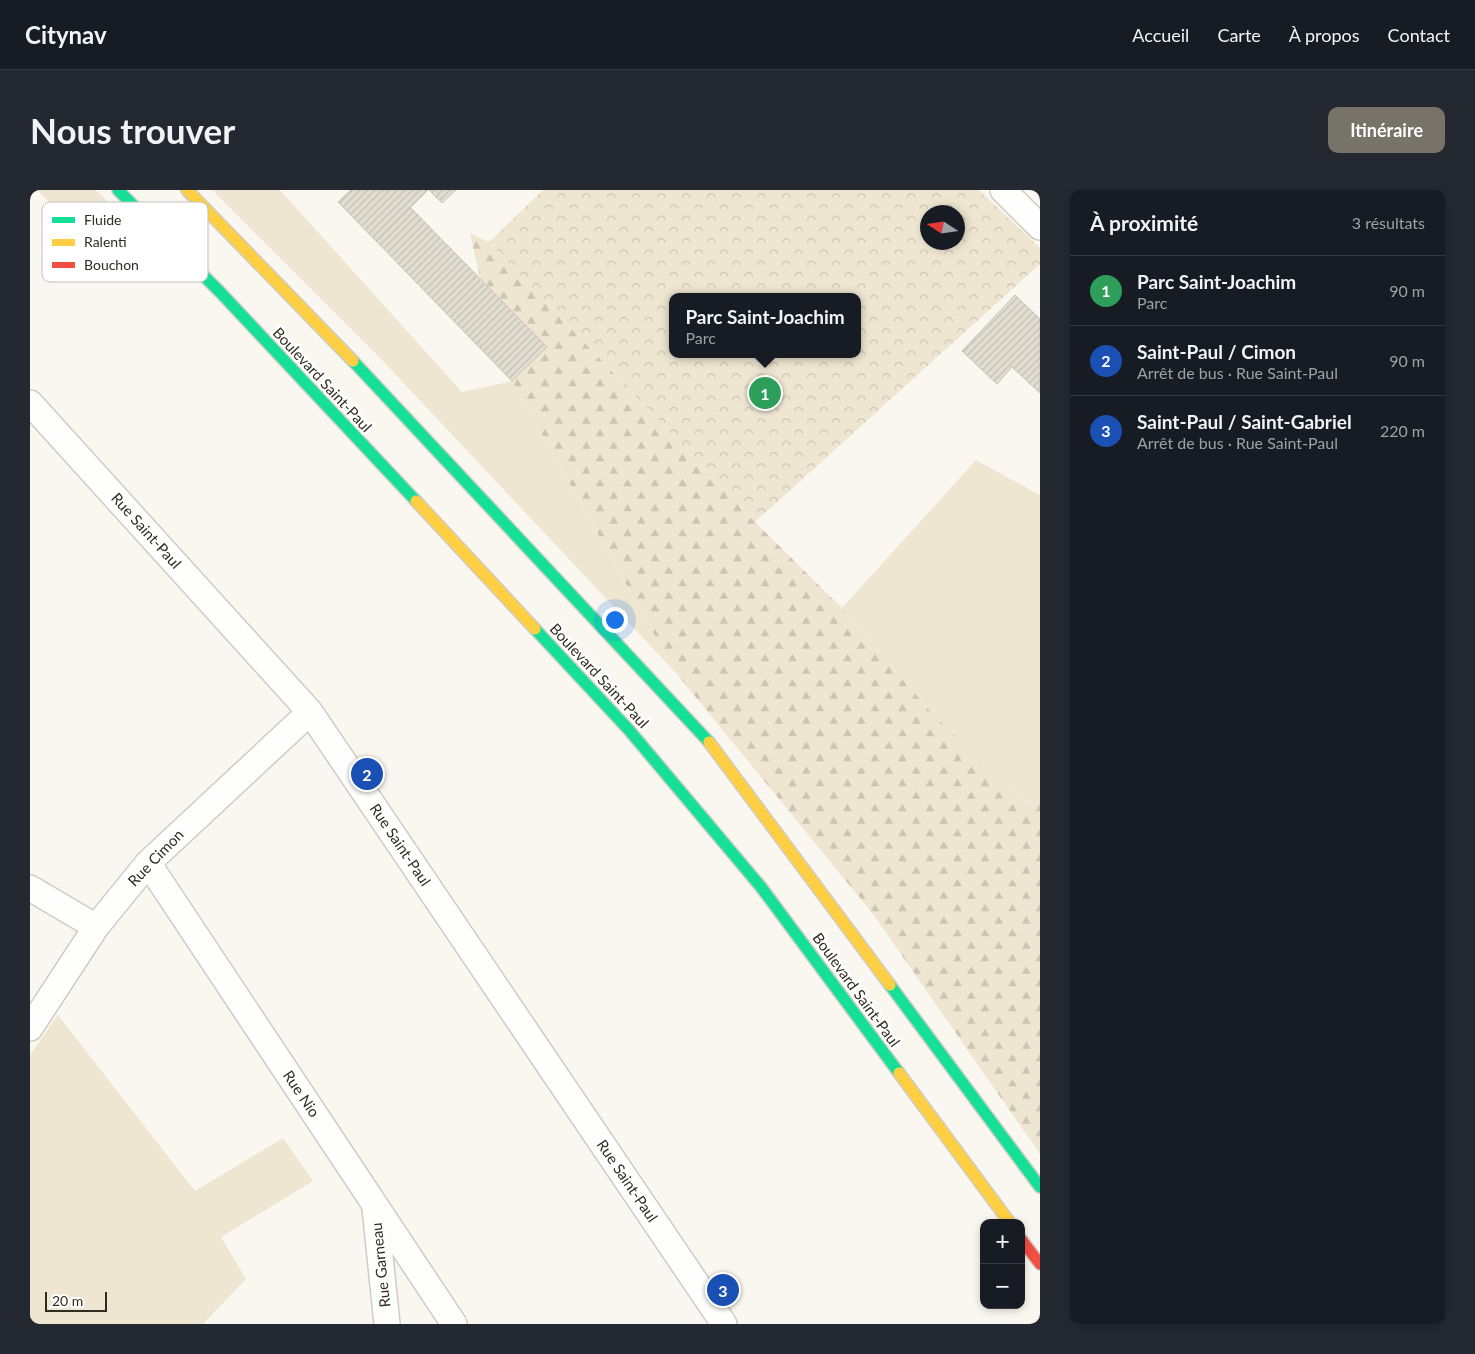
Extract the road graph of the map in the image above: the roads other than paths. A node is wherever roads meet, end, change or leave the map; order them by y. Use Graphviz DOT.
graph roads {
  1 [pos="118,190"];
  2 [pos="187,190"];
  3 [pos="1003,190"];
  4 [pos="130,202"];
  5 [pos="199,202"];
  6 [pos="208,212"];
  7 [pos="1040,227"];
  8 [pos="208,281"];
  9 [pos="30,403"];
  10 [pos="310,712"];
  11 [pos="148,863"];
  12 [pos="30,888"];
  13 [pos="96,927"];
  14 [pos="30,1028"];
  15 [pos="1040,1188"];
  16 [pos="375,1206"];
  17 [pos="1007,1219"];
  18 [pos="1025,1244"];
  19 [pos="1040,1264"];
  20 [pos="387,1324"];
  21 [pos="454,1324"];
  22 [pos="724,1324"];
  1 -- 4 [label="main road, Boulevard Saint-Paul"];
  2 -- 5 [label="main road, Boulevard Saint-Paul"];
  3 -- 7 [label="street"];
  6 -- 15 [label="main road, Boulevard Saint-Paul"];
  8 -- 17 [label="main road, Boulevard Saint-Paul"];
  9 -- 10 [label="street, Rue Saint-Paul"];
  10 -- 11 [label="street, Rue Cimon"];
  10 -- 22 [label="street, Rue Saint-Paul"];
  11 -- 13 [label="street, Rue Cimon"];
  11 -- 16 [label="street, Rue Nio"];
  12 -- 13 [label="street"];
  13 -- 14 [label="street, Rue Cimon"];
  16 -- 20 [label="street, Rue Garneau"];
  16 -- 21 [label="street, Rue Nio"];
  18 -- 19 [label="main road"];
}
